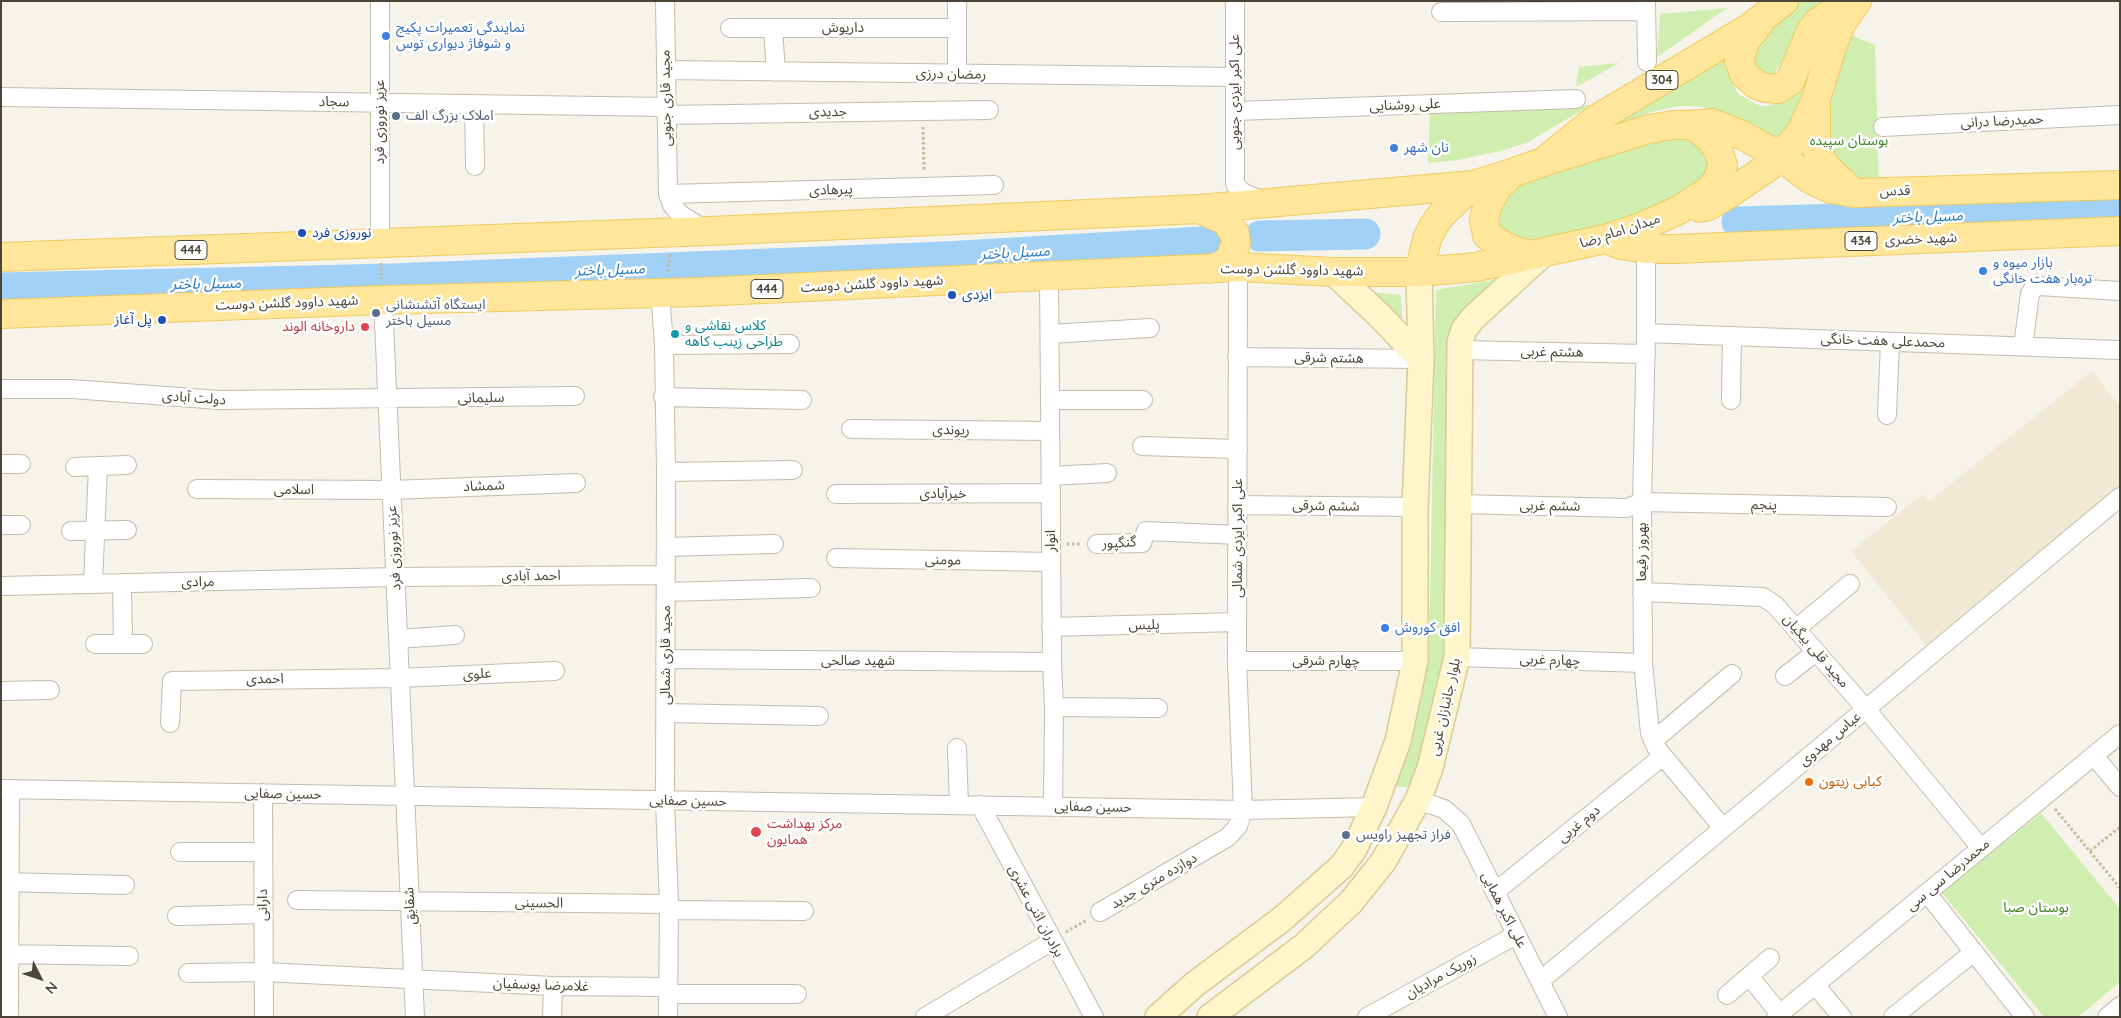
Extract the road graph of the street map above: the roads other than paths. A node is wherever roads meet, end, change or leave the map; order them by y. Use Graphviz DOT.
graph roads {
  1 [pos="380,1"];
  2 [pos="665,1"];
  3 [pos="956,1"];
  4 [pos="1235,1"];
  5 [pos="1784,1"];
  6 [pos="1850,1"];
  7 [pos="1857,1"];
  8 [pos="1646,6"];
  9 [pos="1513,7"];
  10 [pos="1441,12"];
  11 [pos="730,28"];
  12 [pos="773,28"];
  13 [pos="957,28"];
  14 [pos="1647,62"];
  15 [pos="666,70"];
  16 [pos="776,72"];
  17 [pos="957,74"];
  18 [pos="1235,77"];
  19 [pos="1817,96"];
  20 [pos="1,97"];
  21 [pos="1576,99"];
  22 [pos="380,103"];
  23 [pos="474,104"];
  24 [pos="989,110"];
  25 [pos="666,111"];
  26 [pos="1235,111"];
  27 [pos="2120,115"];
  28 [pos="1688,125"];
  29 [pos="1883,127"];
  30 [pos="1781,157"];
  31 [pos="1543,162"];
  32 [pos="475,166"];
  33 [pos="1512,173"];
  34 [pos="994,184"];
  35 [pos="1473,185"];
  36 [pos="2120,185"];
  37 [pos="1854,193"];
  38 [pos="668,194"];
  39 [pos="1286,200"];
  40 [pos="1199,209"];
  41 [pos="1679,210"];
  42 [pos="709,231"];
  43 [pos="2120,231"];
  44 [pos="1605,239"];
  45 [pos="380,242"];
  46 [pos="1646,249"];
  47 [pos="1538,254"];
  48 [pos="1,257"];
  49 [pos="1238,267"];
  50 [pos="1210,269"];
  51 [pos="1333,272"];
  52 [pos="1420,272"];
  53 [pos="1049,275"];
  54 [pos="664,284"];
  55 [pos="2120,291"];
  56 [pos="383,300"];
  57 [pos="1,314"];
  58 [pos="1150,328"];
  59 [pos="1646,333"];
  60 [pos="1050,334"];
  61 [pos="1732,336"];
  62 [pos="1890,342"];
  63 [pos="790,344"];
  64 [pos="664,345"];
  65 [pos="2023,346"];
  66 [pos="1459,350"];
  67 [pos="2120,350"];
  68 [pos="1646,354"];
  69 [pos="1237,357"];
  70 [pos="1421,359"];
  71 [pos="1,389"];
  72 [pos="575,396"];
  73 [pos="663,397"];
  74 [pos="387,400"];
  75 [pos="802,400"];
  76 [pos="1050,400"];
  77 [pos="1143,400"];
  78 [pos="1731,400"];
  79 [pos="1887,414"];
  80 [pos="852,429"];
  81 [pos="1050,431"];
  82 [pos="1142,446"];
  83 [pos="1238,449"];
  84 [pos="1,464"];
  85 [pos="21,464"];
  86 [pos="127,465"];
  87 [pos="98,466"];
  88 [pos="74,467"];
  89 [pos="793,470"];
  90 [pos="666,472"];
  91 [pos="1107,473"];
  92 [pos="576,483"];
  93 [pos="1051,485"];
  94 [pos="197,490"];
  95 [pos="391,490"];
  96 [pos="836,494"];
  97 [pos="2120,497"];
  98 [pos="1642,502"];
  99 [pos="1458,504"];
  100 [pos="1237,505"];
  101 [pos="1415,507"];
  102 [pos="1887,507"];
  103 [pos="1,525"];
  104 [pos="21,525"];
  105 [pos="127,530"];
  106 [pos="71,531"];
  107 [pos="95,531"];
  108 [pos="1238,535"];
  109 [pos="774,544"];
  110 [pos="1097,544"];
  111 [pos="666,547"];
  112 [pos="836,558"];
  113 [pos="1051,562"];
  114 [pos="395,577"];
  115 [pos="122,583"];
  116 [pos="666,583"];
  117 [pos="93,584"];
  118 [pos="1850,584"];
  119 [pos="1,586"];
  120 [pos="810,588"];
  121 [pos="1642,592"];
  122 [pos="1237,622"];
  123 [pos="1051,627"];
  124 [pos="1796,628"];
  125 [pos="455,635"];
  126 [pos="398,639"];
  127 [pos="95,644"];
  128 [pos="123,644"];
  129 [pos="143,644"];
  130 [pos="1816,652"];
  131 [pos="1457,657"];
  132 [pos="665,659"];
  133 [pos="1237,661"];
  134 [pos="1415,661"];
  135 [pos="1052,662"];
  136 [pos="1643,663"];
  137 [pos="555,671"];
  138 [pos="1732,674"];
  139 [pos="1785,676"];
  140 [pos="400,678"];
  141 [pos="50,690"];
  142 [pos="1,691"];
  143 [pos="1054,707"];
  144 [pos="1158,708"];
  145 [pos="1866,709"];
  146 [pos="666,713"];
  147 [pos="819,716"];
  148 [pos="170,723"];
  149 [pos="2120,734"];
  150 [pos="1653,741"];
  151 [pos="958,748"];
  152 [pos="1663,756"];
  153 [pos="2094,756"];
  154 [pos="2120,787"];
  155 [pos="5,789"];
  156 [pos="263,794"];
  157 [pos="405,796"];
  158 [pos="1418,800"];
  159 [pos="665,801"];
  160 [pos="959,805"];
  161 [pos="980,805"];
  162 [pos="1053,806"];
  163 [pos="1374,807"];
  164 [pos="1243,810"];
  165 [pos="1723,828"];
  166 [pos="1981,848"];
  167 [pos="180,852"];
  168 [pos="263,852"];
  169 [pos="5,882"];
  170 [pos="125,885"];
  171 [pos="1494,892"];
  172 [pos="1927,893"];
  173 [pos="297,900"];
  174 [pos="410,901"];
  175 [pos="668,907"];
  176 [pos="804,911"];
  177 [pos="1100,912"];
  178 [pos="263,914"];
  179 [pos="177,916"];
  180 [pos="1516,935"];
  181 [pos="1052,941"];
  182 [pos="1974,952"];
  183 [pos="5,954"];
  184 [pos="129,956"];
  185 [pos="1770,958"];
  186 [pos="264,972"];
  187 [pos="188,973"];
  188 [pos="1749,976"];
  189 [pos="414,980"];
  190 [pos="1540,981"];
  191 [pos="1815,985"];
  192 [pos="553,986"];
  193 [pos="668,990"];
  194 [pos="797,994"];
  195 [pos="1727,995"];
  196 [pos="1778,1015"];
  197 [pos="9,1017"];
  198 [pos="264,1017"];
  199 [pos="415,1017"];
  200 [pos="552,1017"];
  201 [pos="668,1017"];
  202 [pos="926,1017"];
  203 [pos="1094,1017"];
  204 [pos="1158,1017"];
  205 [pos="1210,1017"];
  206 [pos="1367,1017"];
  207 [pos="1558,1017"];
  208 [pos="1842,1017"];
  209 [pos="1893,1017"];
  210 [pos="2025,1017"];
  1 -- 22 [label="street, عزیز نوروزی فرد"];
  2 -- 15 [label="street, مجید قاری جنوبی"];
  3 -- 13 [label="street"];
  4 -- 18 [label="street, علی اکبر ایزدی جنوبی"];
  5 -- 6 [label="main road"];
  5 -- 31 [label="main road, 304"];
  7 -- 19 [label="main road"];
  8 -- 9 [label="street"];
  8 -- 14 [label="street"];
  9 -- 10 [label="street"];
  11 -- 12 [label="street, داریوش"];
  12 -- 13 [label="street, داریوش"];
  12 -- 16 [label="street"];
  13 -- 17 [label="street"];
  15 -- 16 [label="street, رمضان درزی"];
  15 -- 25 [label="street, مجید قاری جنوبی"];
  16 -- 17 [label="street, رمضان درزی"];
  17 -- 18 [label="street, رمضان درزی"];
  18 -- 26 [label="street, علی اکبر ایزدی جنوبی"];
  19 -- 30 [label="main road"];
  19 -- 37 [label="main road"];
  20 -- 22 [label="street, سجاد"];
  21 -- 26 [label="street, علی روشنایی"];
  22 -- 23 [label="street, سجاد"];
  22 -- 45 [label="street, عزیز نوروزی فرد"];
  23 -- 25 [label="street, سجاد"];
  23 -- 32 [label="street"];
  24 -- 25 [label="street, جدیدی"];
  25 -- 38 [label="street, مجید قاری جنوبی"];
  26 -- 39 [label="street, علی اکبر ایزدی جنوبی"];
  27 -- 29 [label="street, حمیدرضا درانی"];
  28 -- 30 [label="main road, قدس"];
  28 -- 31 [label="main road"];
  28 -- 41 [label="main road, میدان امام رضا"];
  30 -- 37 [label="main road, قدس"];
  30 -- 41 [label="main road"];
  31 -- 33 [label="main road"];
  33 -- 35 [label="main road, 444"];
  33 -- 47 [label="main road"];
  34 -- 38 [label="street, پیرهادی"];
  35 -- 39 [label="main road, 444"];
  35 -- 52 [label="main road"];
  36 -- 37 [label="main road, قدس"];
  38 -- 42 [label="street"];
  39 -- 40 [label="main road, 444"];
  40 -- 42 [label="main road, 444"];
  40 -- 50 [label="main road"];
  41 -- 44 [label="main road, میدان امام رضا"];
  42 -- 45 [label="main road, 444"];
  43 -- 46 [label="main road, شهید خضری / 434"];
  44 -- 46 [label="main road, شهید خضری / 434"];
  44 -- 47 [label="main road, میدان امام رضا"];
  45 -- 48 [label="main road, 444"];
  46 -- 59 [label="street, بهروز رفیعا"];
  47 -- 52 [label="main road, شهید داوود گلشن دوست / 444"];
  47 -- 66 [label="main road, بلوار جانبازان غربی"];
  49 -- 50 [label="main road, شهید داوود گلشن دوست / 444"];
  49 -- 51 [label="main road, شهید داوود گلشن دوست / 444"];
  49 -- 69 [label="street, علی اکبر ایزدی شمالی"];
  50 -- 53 [label="main road, شهید داوود گلشن دوست / 444"];
  51 -- 52 [label="main road, شهید داوود گلشن دوست / 444"];
  51 -- 70 [label="main road"];
  52 -- 70 [label="main road"];
  53 -- 54 [label="main road, شهید داوود گلشن دوست / 444"];
  53 -- 60 [label="street, انوار"];
  54 -- 56 [label="main road, شهید داوود گلشن دوست / 444"];
  54 -- 64 [label="street, مجید قاری شمالی"];
  55 -- 65 [label="street"];
  56 -- 57 [label="main road, شهید داوود گلشن دوست / 444"];
  56 -- 74 [label="street, عزیز نوروزی فرد"];
  58 -- 60 [label="street"];
  59 -- 61 [label="street, محمدعلی هفت خانگی"];
  59 -- 68 [label="street, بهروز رفیعا"];
  60 -- 76 [label="street, انوار"];
  61 -- 62 [label="street, محمدعلی هفت خانگی"];
  61 -- 78 [label="street"];
  62 -- 65 [label="street, محمدعلی هفت خانگی"];
  62 -- 79 [label="street"];
  63 -- 64 [label="street"];
  64 -- 73 [label="street, مجید قاری شمالی"];
  65 -- 67 [label="street, محمدعلی هفت خانگی"];
  66 -- 68 [label="street, هشتم غربی"];
  66 -- 99 [label="main road, بلوار جانبازان غربی"];
  68 -- 98 [label="street, بهروز رفیعا"];
  69 -- 70 [label="street, هشتم شرقی"];
  69 -- 83 [label="street, علی اکبر ایزدی شمالی"];
  70 -- 101 [label="main road"];
  71 -- 74 [label="street, دولت آبادی"];
  72 -- 74 [label="street, سلیمانی"];
  73 -- 75 [label="street"];
  73 -- 90 [label="street, مجید قاری شمالی"];
  74 -- 95 [label="street, عزیز نوروزی فرد"];
  76 -- 77 [label="street"];
  76 -- 81 [label="street, انوار"];
  80 -- 81 [label="street, ریوندی"];
  81 -- 93 [label="street, انوار"];
  82 -- 83 [label="street"];
  83 -- 100 [label="street, علی اکبر ایزدی شمالی"];
  84 -- 85 [label="street"];
  86 -- 87 [label="street"];
  87 -- 88 [label="street"];
  87 -- 107 [label="street"];
  89 -- 90 [label="street"];
  90 -- 111 [label="street, مجید قاری شمالی"];
  91 -- 93 [label="street, خیرآبادی"];
  92 -- 95 [label="street, شمشاد"];
  93 -- 96 [label="street, خیرآبادی"];
  93 -- 113 [label="street, انوار"];
  94 -- 95 [label="street, اسلامی"];
  95 -- 114 [label="street, عزیز نوروزی فرد"];
  97 -- 145 [label="street, عباس مهدوی"];
  98 -- 99 [label="street, ششم غربی"];
  98 -- 102 [label="street, پنجم"];
  98 -- 121 [label="street, بهروز رفیعا"];
  99 -- 131 [label="main road, بلوار جانبازان غربی"];
  100 -- 101 [label="street, ششم شرقی"];
  100 -- 108 [label="street, علی اکبر ایزدی شمالی"];
  101 -- 134 [label="main road"];
  103 -- 104 [label="street"];
  105 -- 107 [label="street"];
  106 -- 107 [label="street"];
  107 -- 117 [label="street"];
  108 -- 110 [label="street, گنگپور"];
  108 -- 122 [label="street, علی اکبر ایزدی شمالی"];
  109 -- 111 [label="street"];
  111 -- 116 [label="street, مجید قاری شمالی"];
  112 -- 113 [label="street, مومنی"];
  113 -- 123 [label="street, انوار"];
  114 -- 115 [label="street, مرادی"];
  114 -- 116 [label="street, احمد آبادی"];
  114 -- 126 [label="street, عزیز نوروزی فرد"];
  115 -- 117 [label="street, مرادی"];
  115 -- 128 [label="street"];
  116 -- 120 [label="street, احمد آبادی"];
  116 -- 132 [label="street, مجید قاری شمالی"];
  117 -- 119 [label="street, مرادی"];
  118 -- 124 [label="street"];
  121 -- 124 [label="street, مجید قلی بیگیان"];
  121 -- 136 [label="street, بهروز رفیعا"];
  122 -- 123 [label="street, پلیس"];
  122 -- 133 [label="street, علی اکبر ایزدی شمالی"];
  123 -- 135 [label="street, انوار"];
  124 -- 130 [label="street, مجید قلی بیگیان"];
  125 -- 126 [label="street"];
  126 -- 140 [label="street, عزیز نوروزی فرد"];
  127 -- 128 [label="street"];
  128 -- 129 [label="street"];
  130 -- 139 [label="street"];
  130 -- 145 [label="street, مجید قلی بیگیان"];
  131 -- 136 [label="street, چهارم غربی"];
  131 -- 158 [label="main road, بلوار جانبازان غربی"];
  132 -- 135 [label="street, شهید صالحی"];
  132 -- 146 [label="street, مجید قاری شمالی"];
  133 -- 134 [label="street, چهارم شرقی"];
  133 -- 164 [label="street, علی اکبر ایزدی شمالی"];
  134 -- 163 [label="main road"];
  135 -- 143 [label="street, انوار"];
  136 -- 150 [label="street, بهروز رفیعا"];
  137 -- 140 [label="street, علوی"];
  138 -- 150 [label="street"];
  140 -- 148 [label="street, احمدی"];
  140 -- 157 [label="street, عزیز نوروزی فرد"];
  141 -- 142 [label="street"];
  143 -- 144 [label="street"];
  143 -- 162 [label="street, انوار"];
  145 -- 165 [label="street, عباس مهدوی"];
  145 -- 166 [label="street, مجید قلی بیگیان"];
  146 -- 147 [label="street"];
  146 -- 159 [label="street, مجید قاری شمالی"];
  149 -- 153 [label="street, محمدرضا سی سی"];
  150 -- 152 [label="street, بهروز رفیعا"];
  151 -- 160 [label="street"];
  152 -- 165 [label="street, بهروز رفیعا"];
  152 -- 171 [label="street, دوم غربی"];
  153 -- 154 [label="street"];
  153 -- 166 [label="street, محمدرضا سی سی"];
  155 -- 156 [label="street, حسین صفایی"];
  155 -- 169 [label="street"];
  156 -- 157 [label="street, حسین صفایی"];
  156 -- 168 [label="street, دارانی"];
  157 -- 159 [label="street, حسین صفایی"];
  157 -- 174 [label="street, شقایق"];
  158 -- 163 [label="main road"];
  158 -- 171 [label="street, علی اکبر همایی"];
  158 -- 205 [label="main road, بلوار جانبازان غربی"];
  159 -- 160 [label="street, حسین صفایی"];
  159 -- 175 [label="street, مجید قاری شمالی"];
  160 -- 161 [label="street, حسین صفایی"];
  161 -- 162 [label="street, حسین صفایی"];
  161 -- 181 [label="street, برادران اثنی عشری"];
  162 -- 164 [label="street, حسین صفایی"];
  163 -- 164 [label="street, حسین صفایی"];
  163 -- 204 [label="main road"];
  164 -- 177 [label="street, دوازده متری جدید"];
  165 -- 190 [label="street, عباس مهدوی"];
  166 -- 172 [label="street, محمدرضا سی سی"];
  167 -- 168 [label="street"];
  168 -- 178 [label="street, دارانی"];
  169 -- 170 [label="street"];
  169 -- 183 [label="street"];
  171 -- 180 [label="street, علی اکبر همایی"];
  172 -- 182 [label="street"];
  172 -- 191 [label="street, محمدرضا سی سی"];
  173 -- 174 [label="street, الحسینی"];
  174 -- 175 [label="street, الحسینی"];
  174 -- 189 [label="street, شقایق"];
  175 -- 176 [label="street, الحسینی"];
  175 -- 193 [label="street, مجید قاری شمالی"];
  178 -- 179 [label="street"];
  178 -- 186 [label="street, دارانی"];
  180 -- 190 [label="street, علی اکبر همایی"];
  180 -- 206 [label="street, زوریک مرادیان"];
  181 -- 202 [label="street"];
  181 -- 203 [label="street, برادران اثنی عشری"];
  182 -- 209 [label="street"];
  182 -- 210 [label="street"];
  183 -- 184 [label="street"];
  183 -- 197 [label="street"];
  185 -- 188 [label="street"];
  186 -- 187 [label="street, غلامرضا یوسفیان"];
  186 -- 189 [label="street, غلامرضا یوسفیان"];
  186 -- 198 [label="street, دارانی"];
  188 -- 195 [label="street"];
  188 -- 196 [label="street"];
  189 -- 192 [label="street, غلامرضا یوسفیان"];
  189 -- 199 [label="street, شقایق"];
  190 -- 207 [label="street, علی اکبر همایی"];
  191 -- 196 [label="street, محمدرضا سی سی"];
  191 -- 208 [label="street"];
  192 -- 193 [label="street, غلامرضا یوسفیان"];
  192 -- 200 [label="street"];
  193 -- 194 [label="street, غلامرضا یوسفیان"];
  193 -- 201 [label="street, مجید قاری شمالی"];
}
